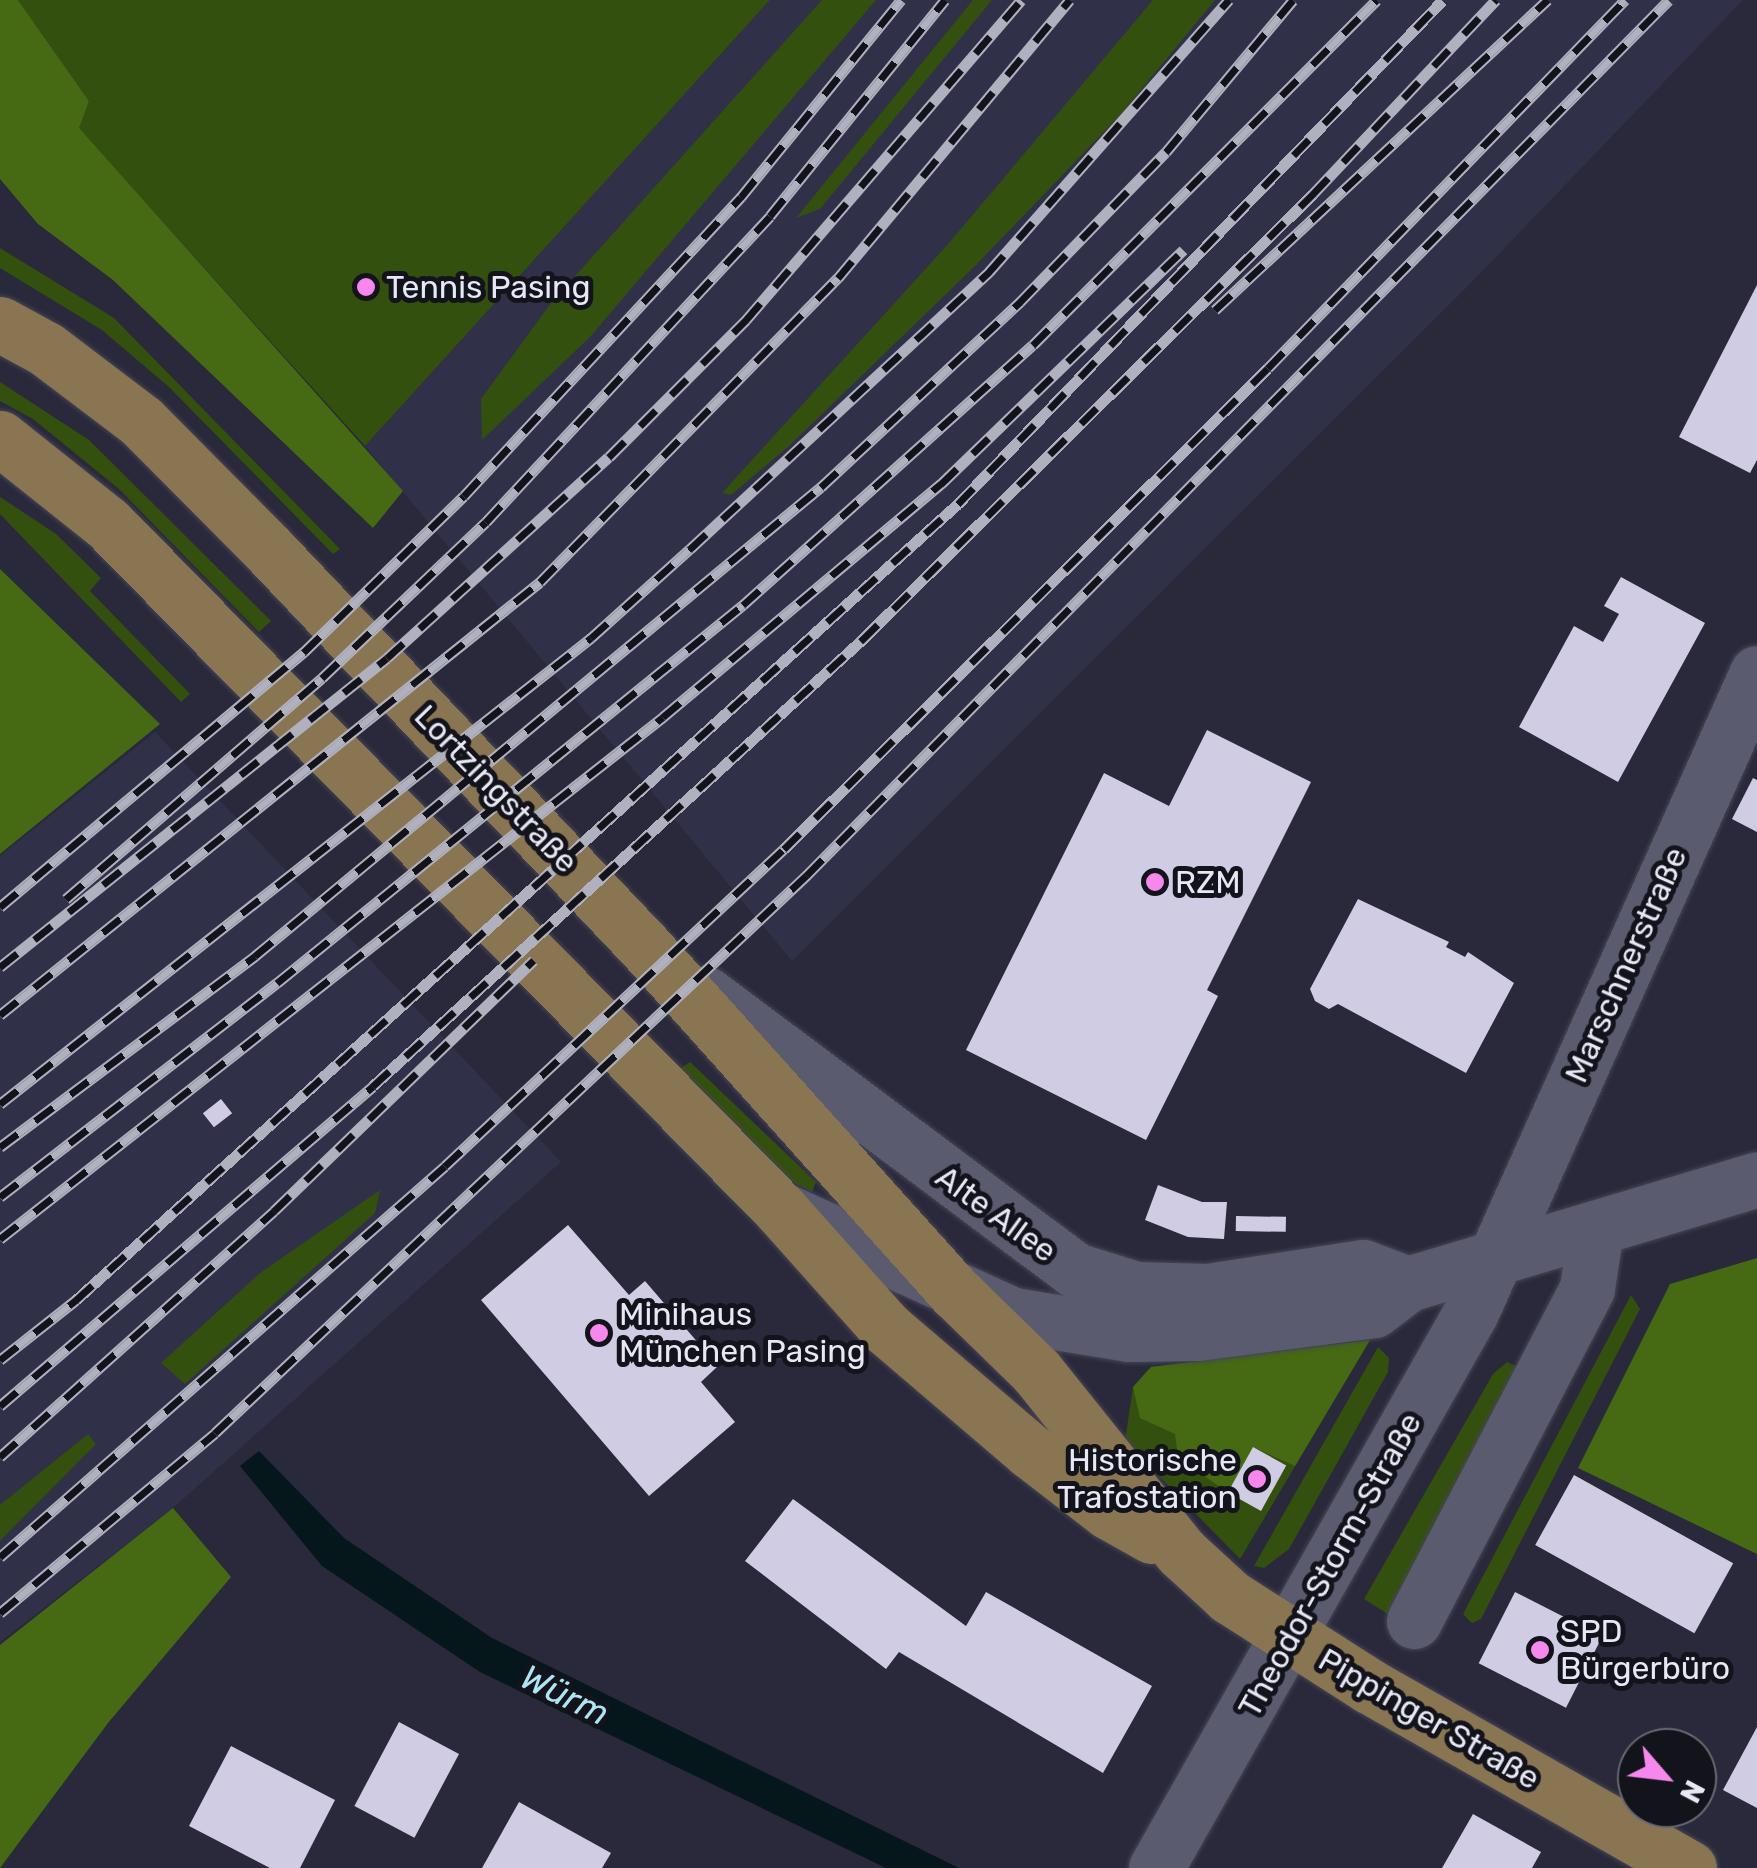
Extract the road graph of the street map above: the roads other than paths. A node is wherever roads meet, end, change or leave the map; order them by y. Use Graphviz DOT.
graph roads {
  1 [pos="0,324"];
  2 [pos="6,445"];
  3 [pos="1757,673"];
  4 [pos="648,949"];
  5 [pos="1757,1178"];
  6 [pos="780,1208"];
  7 [pos="1596,1230"];
  8 [pos="1496,1258"];
  9 [pos="1408,1284"];
  10 [pos="956,1293"];
  11 [pos="1181,1552"];
  12 [pos="1414,1621"];
  13 [pos="1290,1638"];
  14 [pos="1156,1868"];
  15 [pos="1690,1868"];
  1 -- 4 [label="main road, Lortzingstraße"];
  2 -- 6 [label="main road"];
  3 -- 8 [label="street, Marschnerstraße"];
  4 -- 9 [label="street, Alte Allee"];
  4 -- 10 [label="main road, Lortzingstraße"];
  5 -- 7 [label="street"];
  6 -- 10 [label="street"];
  6 -- 11 [label="main road, Pippinger Straße"];
  7 -- 8 [label="street"];
  7 -- 12 [label="street"];
  8 -- 9 [label="street"];
  8 -- 13 [label="street, Theodor-Storm-Straße"];
  9 -- 10 [label="street"];
  10 -- 11 [label="main road, Pippinger Straße"];
  11 -- 13 [label="main road, Pippinger Straße"];
  13 -- 14 [label="street, Theodor-Storm-Straße"];
  13 -- 15 [label="main road, Pippinger Straße"];
}
